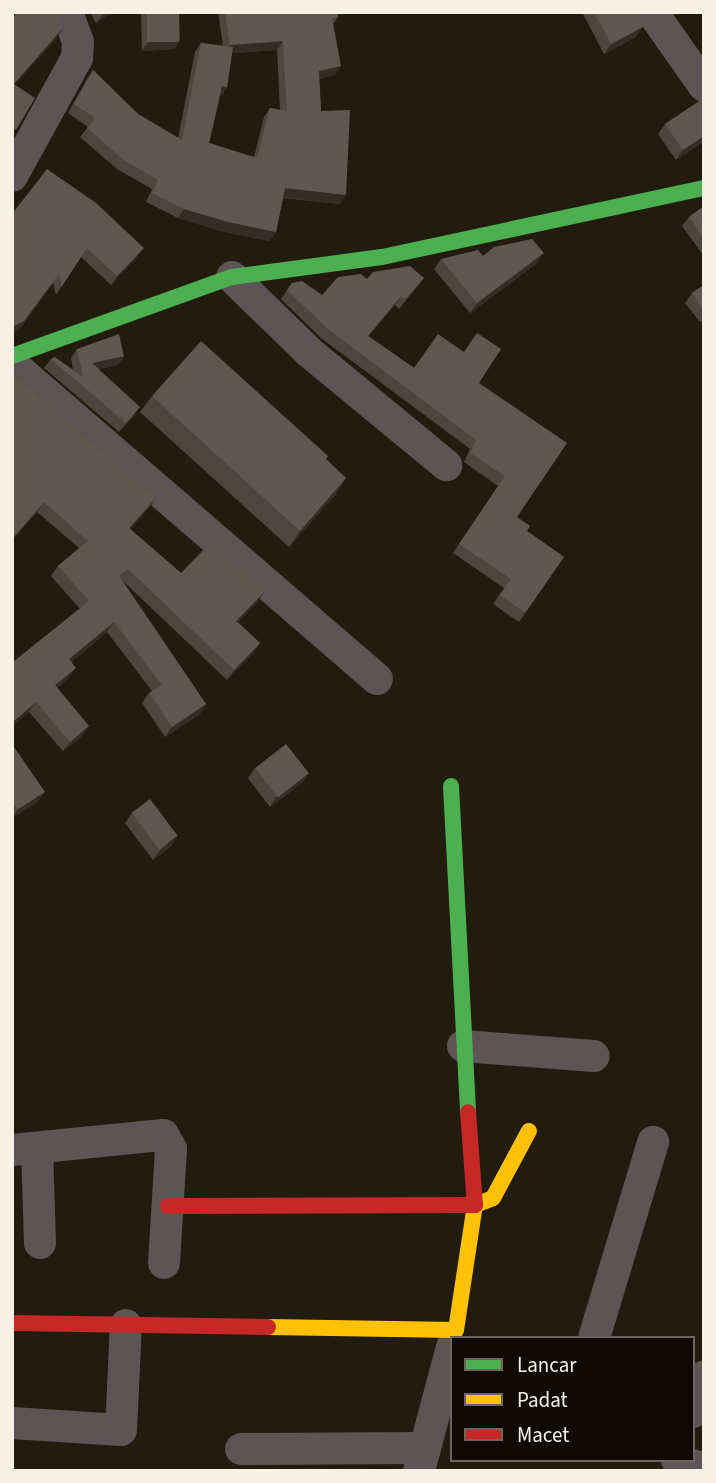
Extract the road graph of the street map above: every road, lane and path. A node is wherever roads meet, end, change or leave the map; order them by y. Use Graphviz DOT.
graph roads {
  1 [pos="67,12"];
  2 [pos="652,14"];
  3 [pos="704,86"];
  4 [pos="12,176"];
  5 [pos="704,188"];
  6 [pos="232,277"];
  7 [pos="12,356"];
  8 [pos="12,363"];
  9 [pos="446,465"];
  10 [pos="377,679"];
  11 [pos="451,786"];
  12 [pos="463,1046"];
  13 [pos="594,1056"];
  14 [pos="529,1131"];
  15 [pos="653,1142"];
  16 [pos="24,1149"];
  17 [pos="475,1205"];
  18 [pos="168,1206"];
  19 [pos="40,1244"];
  20 [pos="164,1263"];
  21 [pos="12,1324"];
  22 [pos="126,1325"];
  23 [pos="454,1336"];
  24 [pos="595,1336"];
  25 [pos="450,1338"];
  26 [pos="450,1363"];
  27 [pos="704,1377"];
  28 [pos="447,1381"];
  29 [pos="695,1406"];
  30 [pos="12,1423"];
  31 [pos="241,1450"];
  32 [pos="422,1459"];
  33 [pos="684,1462"];
  34 [pos="704,1469"];
  1 -- 4 [label="street"];
  2 -- 3 [label="street"];
  5 -- 6 [label="street"];
  6 -- 7 [label="street"];
  6 -- 9 [label="street"];
  8 -- 10 [label="street"];
  11 -- 12 [label="street"];
  12 -- 13 [label="street"];
  12 -- 17 [label="street"];
  14 -- 17 [label="street"];
  15 -- 24 [label="street"];
  16 -- 18 [label="street"];
  16 -- 19 [label="street"];
  17 -- 18 [label="street"];
  17 -- 23 [label="street"];
  18 -- 20 [label="street"];
  21 -- 22 [label="street"];
  22 -- 25 [label="street"];
  22 -- 30 [label="street"];
  26 -- 28 [label="street"];
  27 -- 29 [label="street"];
  28 -- 32 [label="street"];
  31 -- 32 [label="street"];
  33 -- 34 [label="street"];
}
